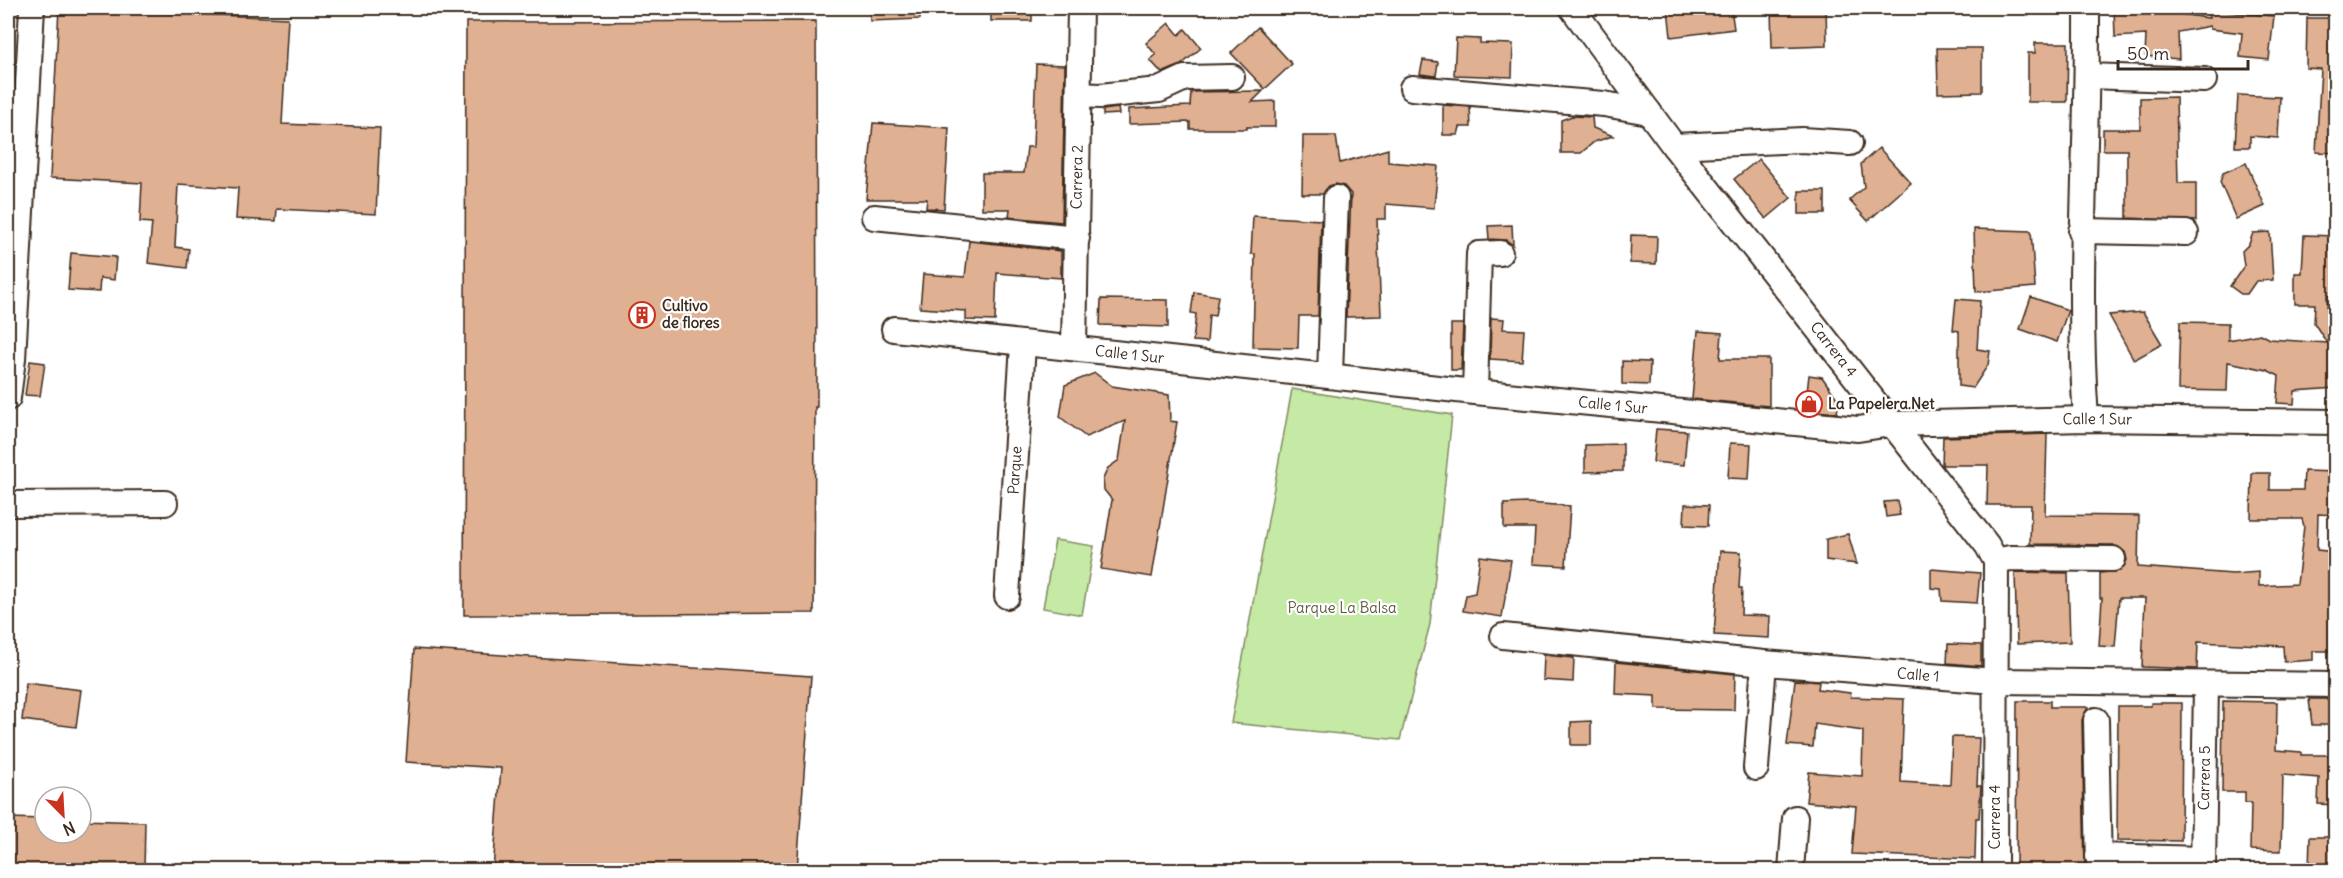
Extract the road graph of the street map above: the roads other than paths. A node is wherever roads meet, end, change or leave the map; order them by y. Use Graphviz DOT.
graph roads {
  1 [pos="32,8"];
  2 [pos="1080,8"];
  3 [pos="1572,8"];
  4 [pos="2087,8"];
  5 [pos="2088,76"];
  6 [pos="1232,77"];
  7 [pos="2204,80"];
  8 [pos="1412,88"];
  9 [pos="1079,95"];
  10 [pos="1650,112"];
  11 [pos="1850,143"];
  12 [pos="1674,146"];
  13 [pos="15,148"];
  14 [pos="1336,198"];
  15 [pos="874,217"];
  16 [pos="2082,231"];
  17 [pos="2186,233"];
  18 [pos="1077,238"];
  19 [pos="1500,253"];
  20 [pos="894,329"];
  21 [pos="1023,345"];
  22 [pos="1074,348"];
  23 [pos="1330,375"];
  24 [pos="1475,392"];
  25 [pos="8,398"];
  26 [pos="2086,418"];
  27 [pos="2336,422"];
  28 [pos="1892,424"];
  29 [pos="165,503"];
  30 [pos="8,504"];
  31 [pos="2113,559"];
  32 [pos="1995,561"];
  33 [pos="1007,596"];
  34 [pos="1503,636"];
  35 [pos="1764,663"];
  36 [pos="1995,681"];
  37 [pos="2206,685"];
  38 [pos="2336,685"];
  39 [pos="2096,720"];
  40 [pos="1756,768"];
  41 [pos="1794,818"];
  42 [pos="2098,863"];
  43 [pos="2203,865"];
  44 [pos="1791,870"];
  45 [pos="1995,870"];
  1 -- 13 [label="street"];
  2 -- 9 [label="street, Carrera 2"];
  3 -- 10 [label="street, Carrera 4"];
  4 -- 5 [label="street"];
  5 -- 7 [label="street"];
  5 -- 16 [label="street"];
  6 -- 9 [label="street"];
  8 -- 10 [label="street"];
  9 -- 18 [label="street, Carrera 2"];
  10 -- 12 [label="street, Carrera 4"];
  11 -- 12 [label="street"];
  12 -- 28 [label="street, Carrera 4"];
  13 -- 25 [label="street"];
  14 -- 23 [label="street"];
  15 -- 18 [label="street"];
  16 -- 17 [label="street"];
  16 -- 26 [label="street"];
  18 -- 22 [label="street, Carrera 2"];
  19 -- 24 [label="street"];
  20 -- 21 [label="street, Calle 1 Sur"];
  21 -- 22 [label="street, Calle 1 Sur"];
  21 -- 33 [label="street, Parque"];
  22 -- 23 [label="street, Calle 1 Sur"];
  23 -- 24 [label="street, Calle 1 Sur"];
  24 -- 28 [label="street, Calle 1 Sur"];
  26 -- 27 [label="street, Calle 1 Sur"];
  26 -- 28 [label="street, Calle 1 Sur"];
  28 -- 32 [label="street, Carrera 4"];
  29 -- 30 [label="street"];
  31 -- 32 [label="street"];
  32 -- 36 [label="street, Carrera 4"];
  34 -- 35 [label="street, Calle 1"];
  35 -- 36 [label="street, Calle 1"];
  35 -- 40 [label="street"];
  36 -- 37 [label="street, Calle 1"];
  36 -- 45 [label="street, Carrera 4"];
  37 -- 38 [label="street, Calle 1"];
  37 -- 43 [label="street, Carrera 5"];
  39 -- 42 [label="street"];
  41 -- 44 [label="street"];
  42 -- 43 [label="street"];
}
